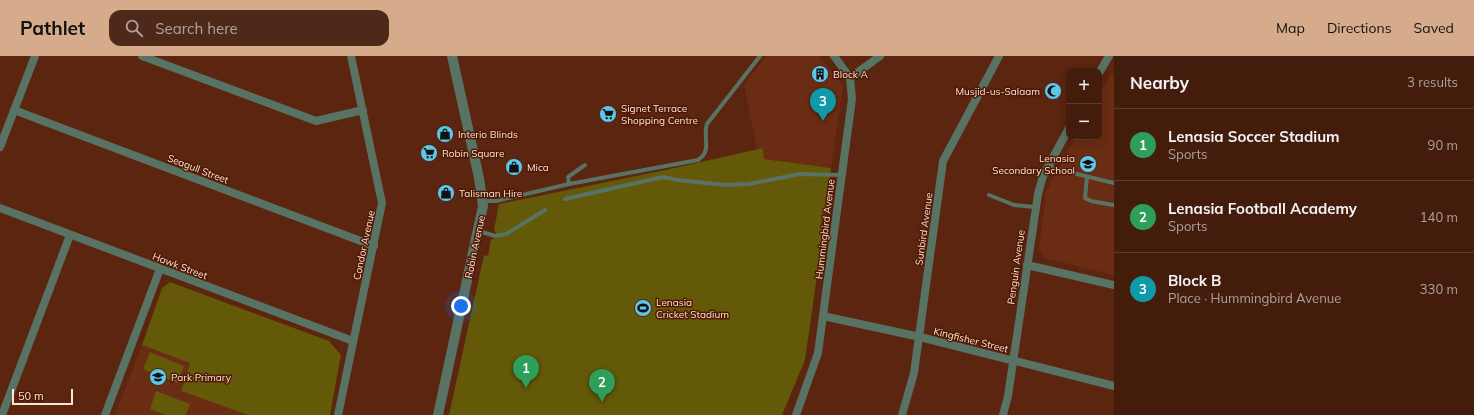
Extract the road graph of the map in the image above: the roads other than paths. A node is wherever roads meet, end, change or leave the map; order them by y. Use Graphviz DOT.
graph roads {
  1 [pos="35,56"];
  2 [pos="142,56"];
  3 [pos="351,56"];
  4 [pos="452,56"];
  5 [pos="760,56"];
  6 [pos="834,56"];
  7 [pos="880,56"];
  8 [pos="998,56"];
  9 [pos="1108,56"];
  10 [pos="1102,68"];
  11 [pos="850,78"];
  12 [pos="14,110"];
  13 [pos="363,110"];
  14 [pos="1066,134"];
  15 [pos="0,148"];
  16 [pos="585,165"];
  17 [pos="1048,167"];
  18 [pos="842,175"];
  19 [pos="1087,177"];
  20 [pos="1114,182"];
  21 [pos="569,184"];
  22 [pos="989,194"];
  23 [pos="565,198"];
  24 [pos="483,201"];
  25 [pos="1113,205"];
  26 [pos="1034,207"];
  27 [pos="0,208"];
  28 [pos="545,210"];
  29 [pos="478,231"];
  30 [pos="70,235"];
  31 [pos="374,246"];
  32 [pos="1027,265"];
  33 [pos="160,269"];
  34 [pos="1114,285"];
  35 [pos="824,316"];
  36 [pos="920,337"];
  37 [pos="353,341"];
  38 [pos="1014,360"];
  39 [pos="1114,386"];
  40 [pos="2,415"];
  41 [pos="105,415"];
  42 [pos="338,415"];
  43 [pos="438,415"];
  44 [pos="796,415"];
  45 [pos="902,415"];
  46 [pos="1003,415"];
  1 -- 12 [label="street"];
  2 -- 13 [label="street"];
  3 -- 13 [label="street, Condor Avenue"];
  4 -- 24 [label="street, Robin Avenue"];
  5 -- 21 [label="lane"];
  6 -- 11 [label="street"];
  7 -- 11 [label="street"];
  8 -- 36 [label="street, Sunbird Avenue"];
  9 -- 10 [label="street"];
  11 -- 18 [label="street, Hummingbird Avenue"];
  12 -- 15 [label="street"];
  12 -- 31 [label="street, Seagull Street"];
  13 -- 31 [label="street, Condor Avenue"];
  14 -- 17 [label="street, Penguin Avenue"];
  16 -- 21 [label="lane"];
  17 -- 19 [label="lane"];
  17 -- 26 [label="street, Penguin Avenue"];
  18 -- 23 [label="lane"];
  18 -- 35 [label="street, Hummingbird Avenue"];
  19 -- 20 [label="lane"];
  19 -- 25 [label="lane"];
  21 -- 24 [label="lane"];
  22 -- 26 [label="lane"];
  24 -- 29 [label="street, Robin Avenue"];
  26 -- 32 [label="street, Penguin Avenue"];
  27 -- 30 [label="street, Hawk Street"];
  28 -- 29 [label="lane"];
  29 -- 43 [label="street, Robin Avenue"];
  30 -- 33 [label="street, Hawk Street"];
  30 -- 40 [label="street"];
  31 -- 37 [label="street, Condor Avenue"];
  32 -- 34 [label="street"];
  32 -- 38 [label="street, Penguin Avenue"];
  33 -- 37 [label="street, Hawk Street"];
  33 -- 41 [label="street"];
  35 -- 36 [label="street, Kingfisher Street"];
  35 -- 44 [label="street, Hummingbird Avenue"];
  36 -- 38 [label="street, Kingfisher Street"];
  36 -- 45 [label="street, Sunbird Avenue"];
  37 -- 42 [label="street, Condor Avenue"];
  38 -- 39 [label="street, Kingfisher Street"];
  38 -- 46 [label="street, Penguin Avenue"];
}
